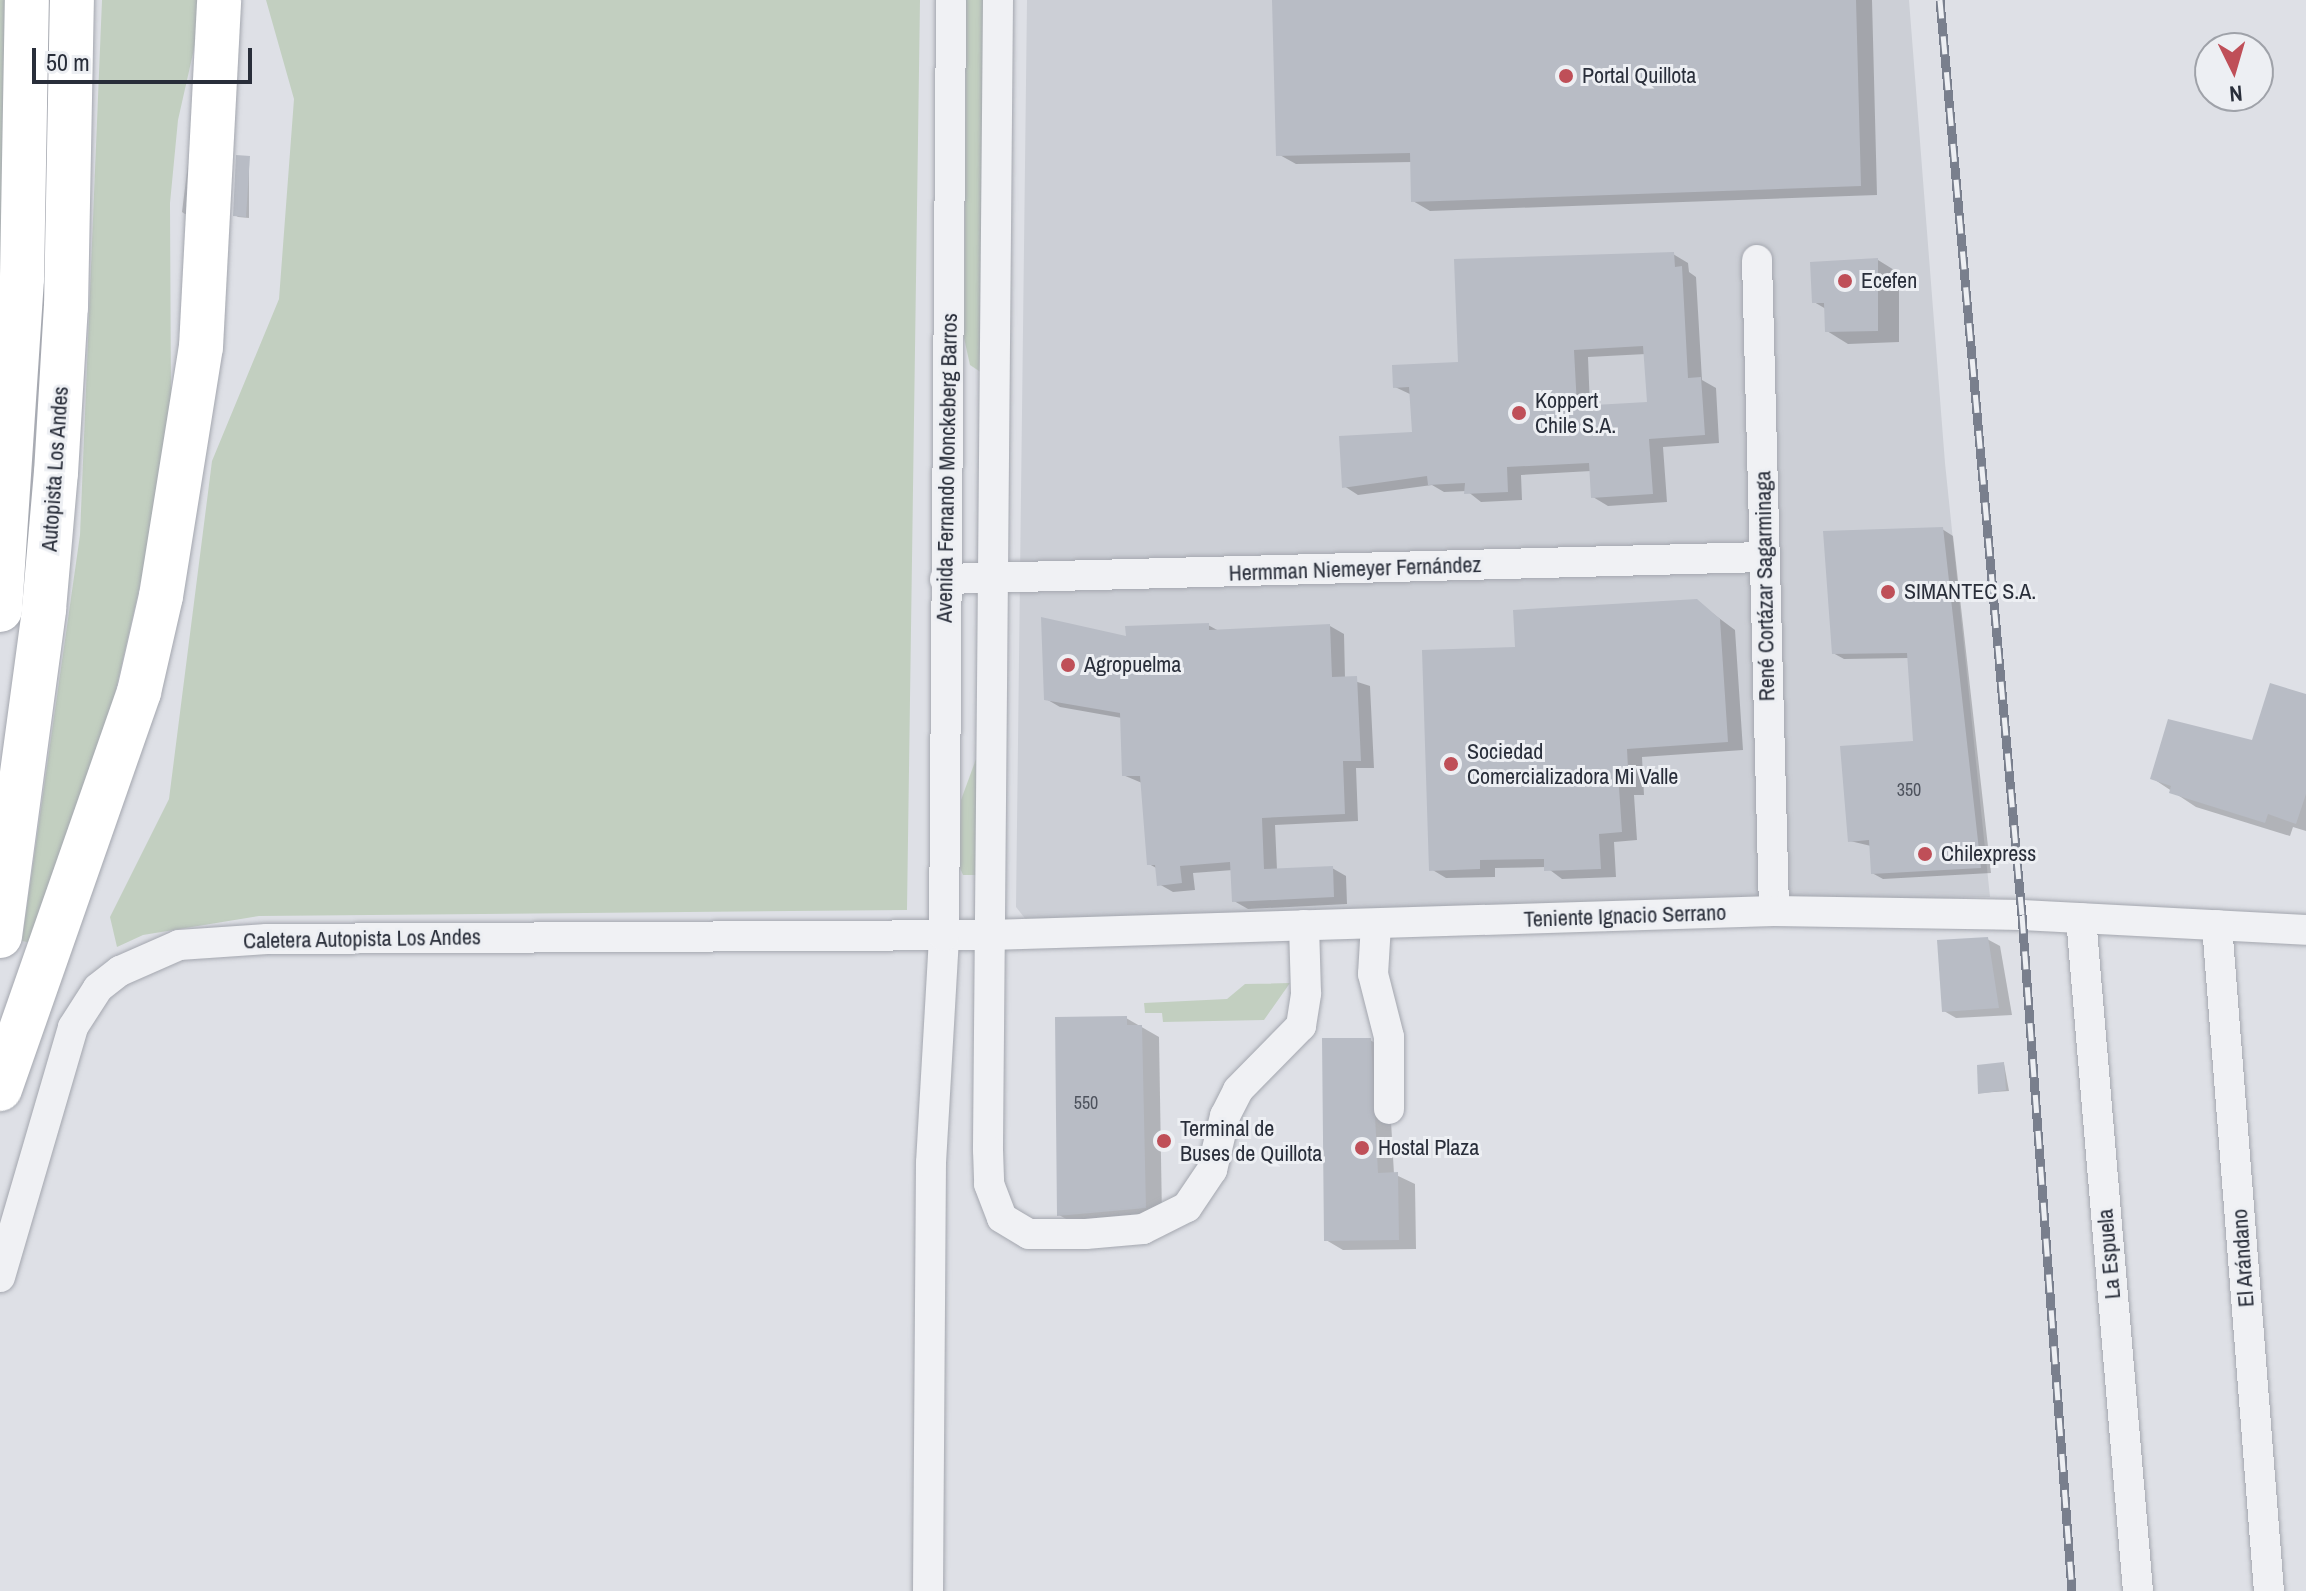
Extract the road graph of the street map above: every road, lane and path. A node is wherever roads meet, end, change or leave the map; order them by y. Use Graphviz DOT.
graph roads {
  1 [pos="27,0"];
  2 [pos="72,0"];
  3 [pos="219,0"];
  4 [pos="951,0"];
  5 [pos="998,0"];
  6 [pos="1757,260"];
  7 [pos="1765,557"];
  8 [pos="945,579"];
  9 [pos="992,579"];
  10 [pos="0,610"];
  11 [pos="1774,911"];
  12 [pos="2081,918"];
  13 [pos="1376,924"];
  14 [pos="1304,925"];
  15 [pos="2217,925"];
  16 [pos="2306,930"];
  17 [pos="990,935"];
  18 [pos="0,936"];
  19 [pos="944,936"];
  20 [pos="0,1089"];
  21 [pos="1389,1109"];
  22 [pos="0,1277"];
  23 [pos="928,1591"];
  24 [pos="2138,1591"];
  25 [pos="2269,1591"];
  1 -- 10 [label="highway, Autopista Los Andes"];
  2 -- 18 [label="highway, Autopista Los Andes"];
  3 -- 20 [label="highway"];
  4 -- 8 [label="street, Avenida Fernando Monckeberg Barros"];
  5 -- 9 [label="street, Avenida Fernando Monckeberg Barros"];
  6 -- 7 [label="street, René Cortázar Sagarminaga"];
  7 -- 9 [label="street, Hermman Niemeyer Fernández"];
  7 -- 11 [label="street, René Cortázar Sagarminaga"];
  8 -- 9 [label="street, Hermman Niemeyer Fernández"];
  8 -- 19 [label="street, Avenida Fernando Monckeberg Barros"];
  9 -- 17 [label="street, Avenida Fernando Monckeberg Barros"];
  11 -- 12 [label="street, Teniente Ignacio Serrano"];
  11 -- 13 [label="street, Teniente Ignacio Serrano"];
  12 -- 15 [label="street, Teniente Ignacio Serrano"];
  12 -- 24 [label="street, La Espuela"];
  13 -- 14 [label="street, Teniente Ignacio Serrano"];
  13 -- 21 [label="street"];
  14 -- 17 [label="street, Teniente Ignacio Serrano"];
  14 -- 17 [label="street, Avenida Fernando Monckeberg Barros"];
  15 -- 16 [label="street, Teniente Ignacio Serrano"];
  15 -- 25 [label="street, El Arándano"];
  17 -- 19 [label="street, Teniente Ignacio Serrano"];
  19 -- 22 [label="street, Caletera Autopista Los Andes"];
  19 -- 23 [label="street, Avenida Fernando Monckeberg Barros"];
}
